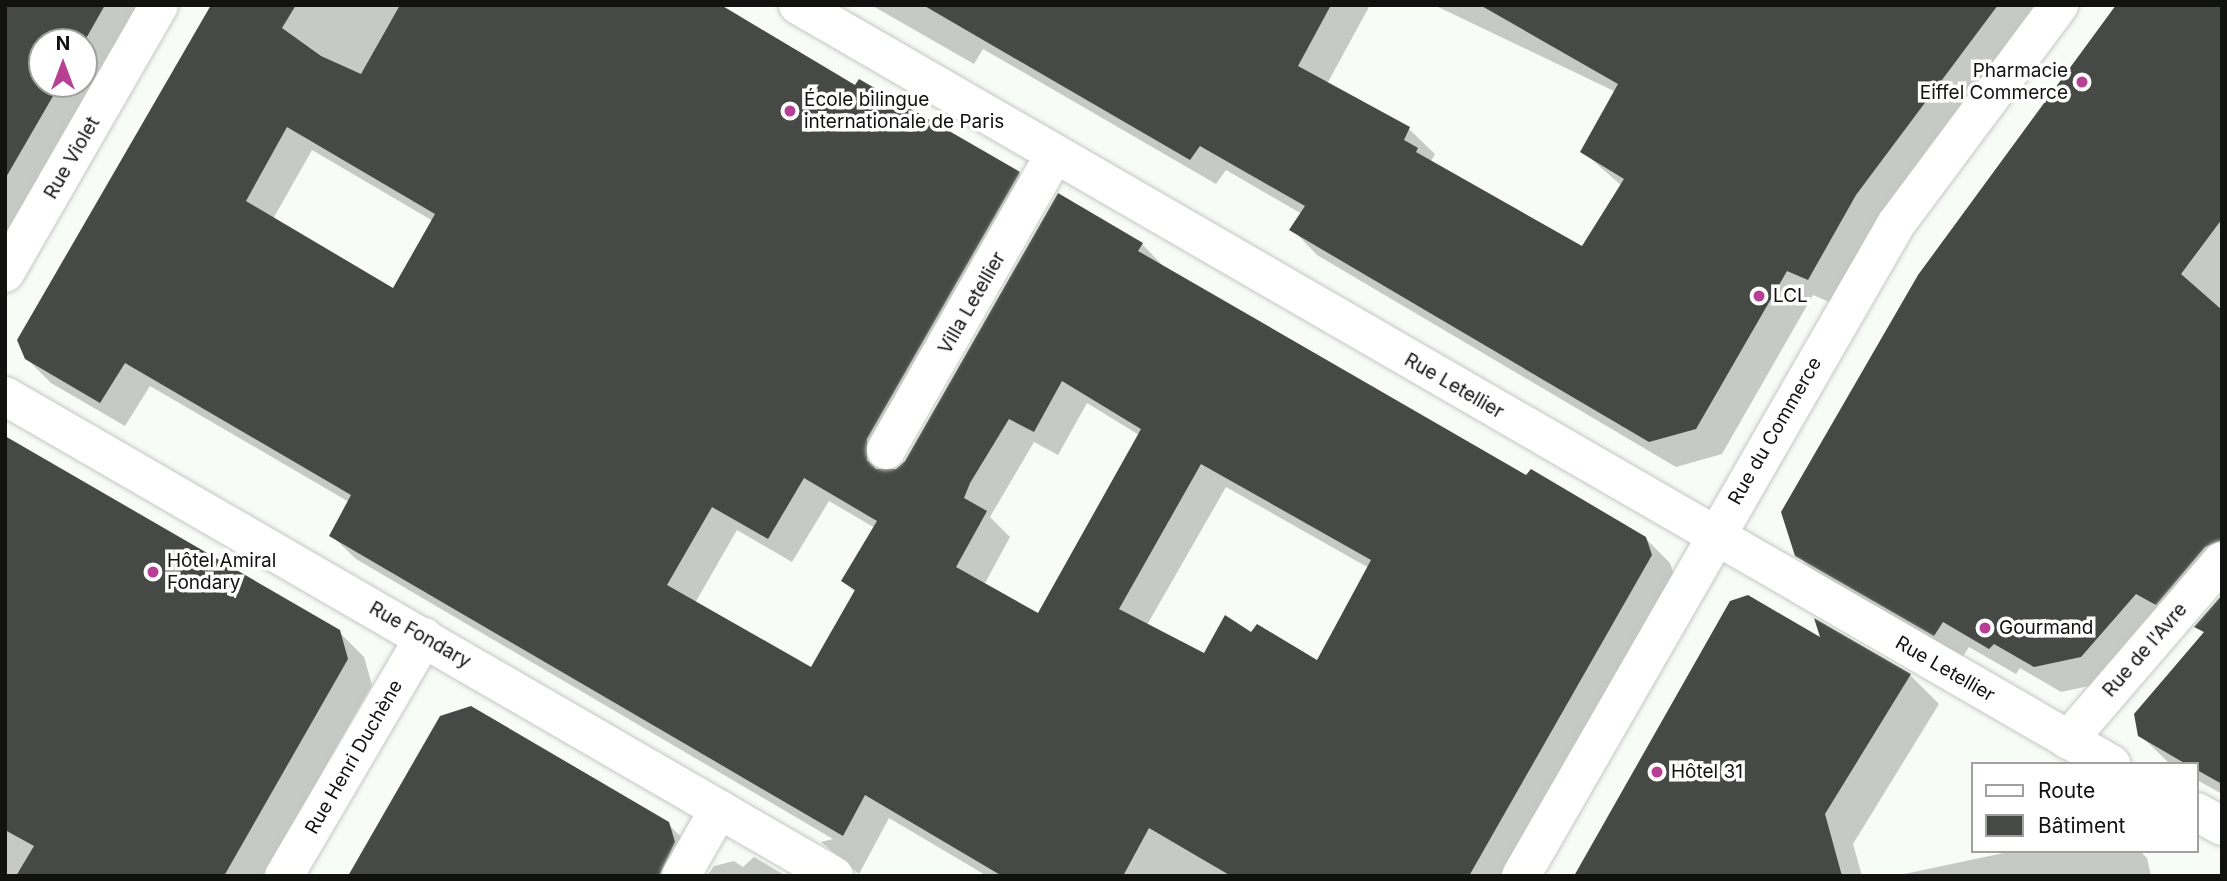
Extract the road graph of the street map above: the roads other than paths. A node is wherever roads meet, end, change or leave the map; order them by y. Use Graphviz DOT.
graph roads {
  1 [pos="159,5"];
  2 [pos="798,5"];
  3 [pos="2059,5"];
  4 [pos="1055,154"];
  5 [pos="5,274"];
  6 [pos="5,397"];
  7 [pos="886,450"];
  8 [pos="1713,536"];
  9 [pos="2222,561"];
  10 [pos="424,637"];
  11 [pos="2068,740"];
  12 [pos="2107,762"];
  13 [pos="719,809"];
  14 [pos="2199,813"];
  15 [pos="2222,826"];
  16 [pos="285,876"];
  17 [pos="681,876"];
  18 [pos="834,876"];
  19 [pos="1521,876"];
  1 -- 5 [label="street, Rue Violet"];
  2 -- 4 [label="street, Rue Letellier"];
  3 -- 8 [label="street, Rue du Commerce"];
  4 -- 7 [label="street, Villa Letellier"];
  4 -- 8 [label="street, Rue Letellier"];
  6 -- 10 [label="street, Rue Fondary"];
  8 -- 11 [label="street, Rue Letellier"];
  8 -- 19 [label="street, Rue du Commerce"];
  9 -- 11 [label="street, Rue de l'Avre"];
  10 -- 13 [label="street, Rue Fondary"];
  10 -- 16 [label="street, Rue Henri Duchène"];
  11 -- 12 [label="street, Rue Letellier"];
  13 -- 17 [label="street"];
  13 -- 18 [label="street, Rue Fondary"];
  14 -- 15 [label="street"];
}
